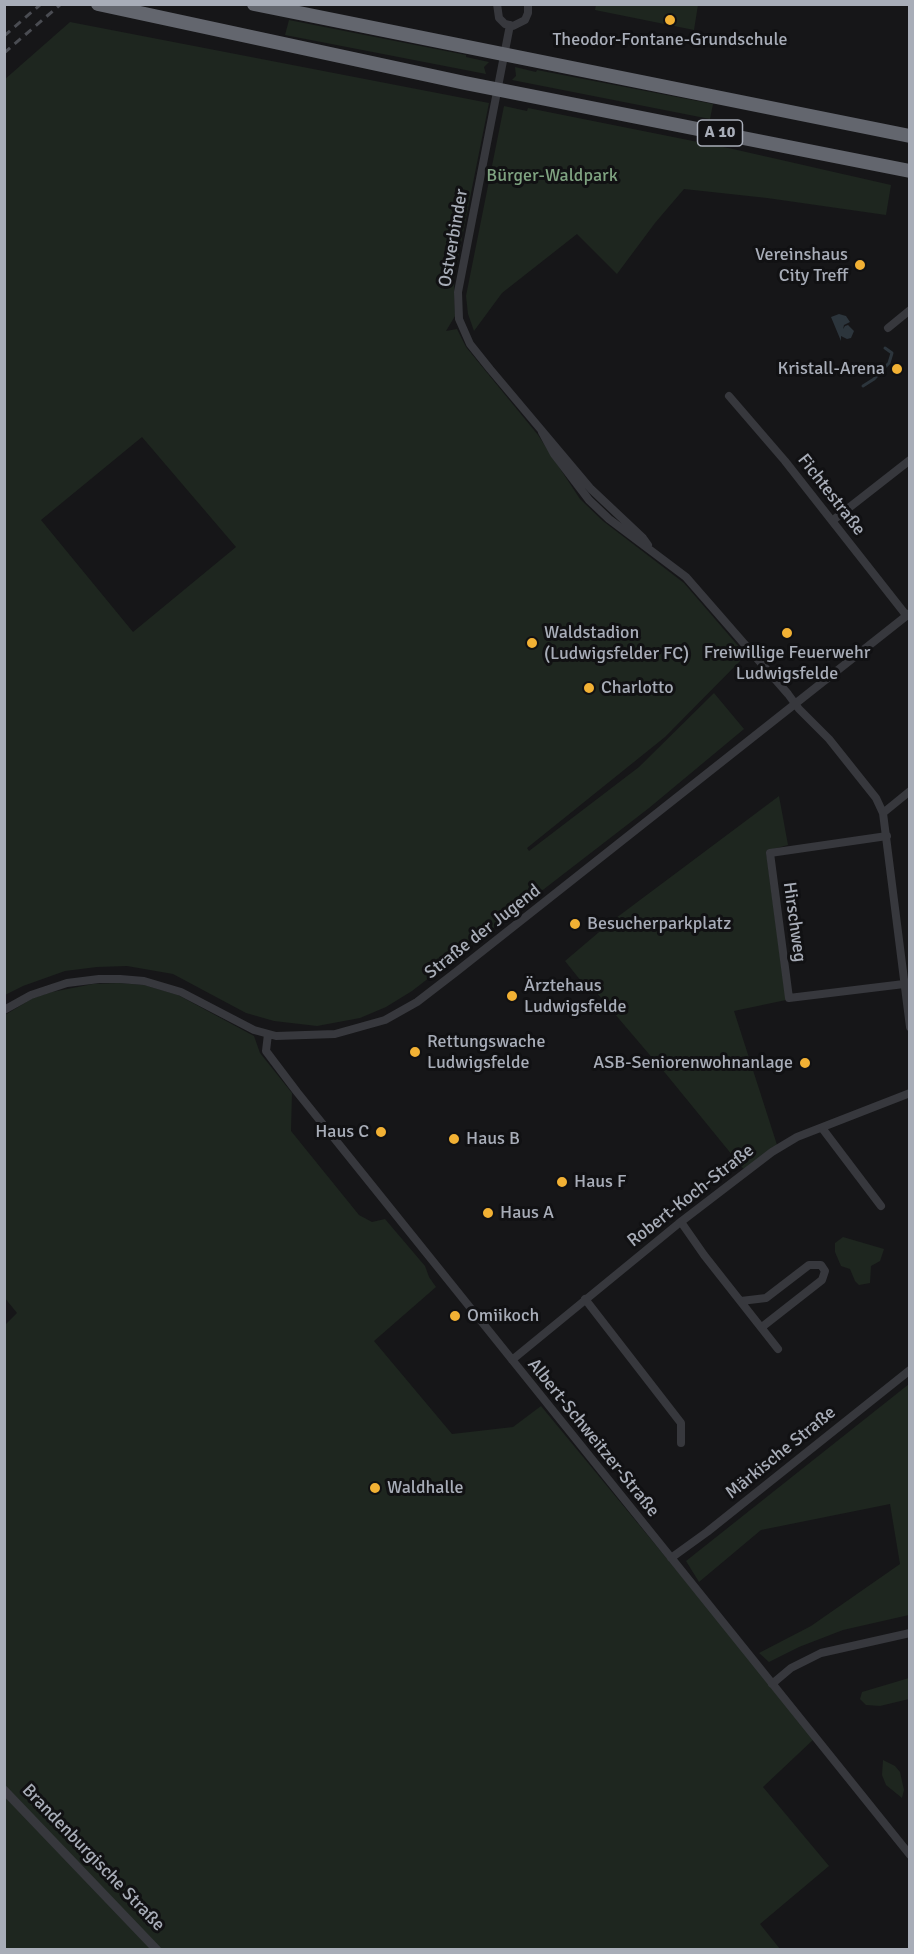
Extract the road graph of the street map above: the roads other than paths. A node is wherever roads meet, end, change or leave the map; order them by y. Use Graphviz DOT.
graph roads {
  1 [pos="254,4"];
  2 [pos="528,4"];
  3 [pos="103,5"];
  4 [pos="496,5"];
  5 [pos="510,25"];
  6 [pos="909,136"];
  7 [pos="909,171"];
  8 [pos="909,310"];
  9 [pos="888,328"];
  10 [pos="729,396"];
  11 [pos="909,460"];
  12 [pos="832,521"];
  13 [pos="908,614"];
  14 [pos="795,703"];
  15 [pos="909,791"];
  16 [pos="883,813"];
  17 [pos="886,836"];
  18 [pos="904,984"];
  19 [pos="4,1010"];
  20 [pos="909,1027"];
  21 [pos="267,1034"];
  22 [pos="909,1093"];
  23 [pos="822,1128"];
  24 [pos="881,1206"];
  25 [pos="681,1222"];
  26 [pos="585,1299"];
  27 [pos="741,1301"];
  28 [pos="762,1327"];
  29 [pos="778,1349"];
  30 [pos="512,1360"];
  31 [pos="909,1370"];
  32 [pos="681,1443"];
  33 [pos="671,1558"];
  34 [pos="909,1633"];
  35 [pos="772,1684"];
  36 [pos="4,1790"];
  37 [pos="909,1854"];
  38 [pos="157,1950"];
  1 -- 6 [label="highway, A 10"];
  2 -- 5 [label="street"];
  3 -- 7 [label="highway, A 10"];
  4 -- 5 [label="street"];
  5 -- 14 [label="street, Ostverbinder"];
  8 -- 9 [label="street"];
  10 -- 12 [label="street, Fichtestraße"];
  11 -- 12 [label="street"];
  12 -- 13 [label="street, Fichtestraße"];
  13 -- 14 [label="street, Straße der Jugend"];
  14 -- 16 [label="street"];
  14 -- 21 [label="street, Straße der Jugend"];
  15 -- 16 [label="street"];
  16 -- 17 [label="street"];
  17 -- 18 [label="street"];
  17 -- 18 [label="street, Hirschweg"];
  18 -- 20 [label="street"];
  19 -- 21 [label="street, Straße der Jugend"];
  21 -- 30 [label="street, Albert-Schweitzer-Straße"];
  22 -- 23 [label="street, Robert-Koch-Straße"];
  23 -- 24 [label="street"];
  23 -- 25 [label="street, Robert-Koch-Straße"];
  25 -- 26 [label="street, Robert-Koch-Straße"];
  25 -- 27 [label="street"];
  26 -- 30 [label="street, Robert-Koch-Straße"];
  26 -- 32 [label="street"];
  27 -- 28 [label="street"];
  27 -- 28 [label="street"];
  28 -- 29 [label="street"];
  30 -- 33 [label="street, Albert-Schweitzer-Straße"];
  31 -- 33 [label="street, Märkische Straße"];
  33 -- 35 [label="street, Albert-Schweitzer-Straße"];
  34 -- 35 [label="street"];
  35 -- 37 [label="street, Albert-Schweitzer-Straße"];
  36 -- 38 [label="street, Brandenburgische Straße"];
}
